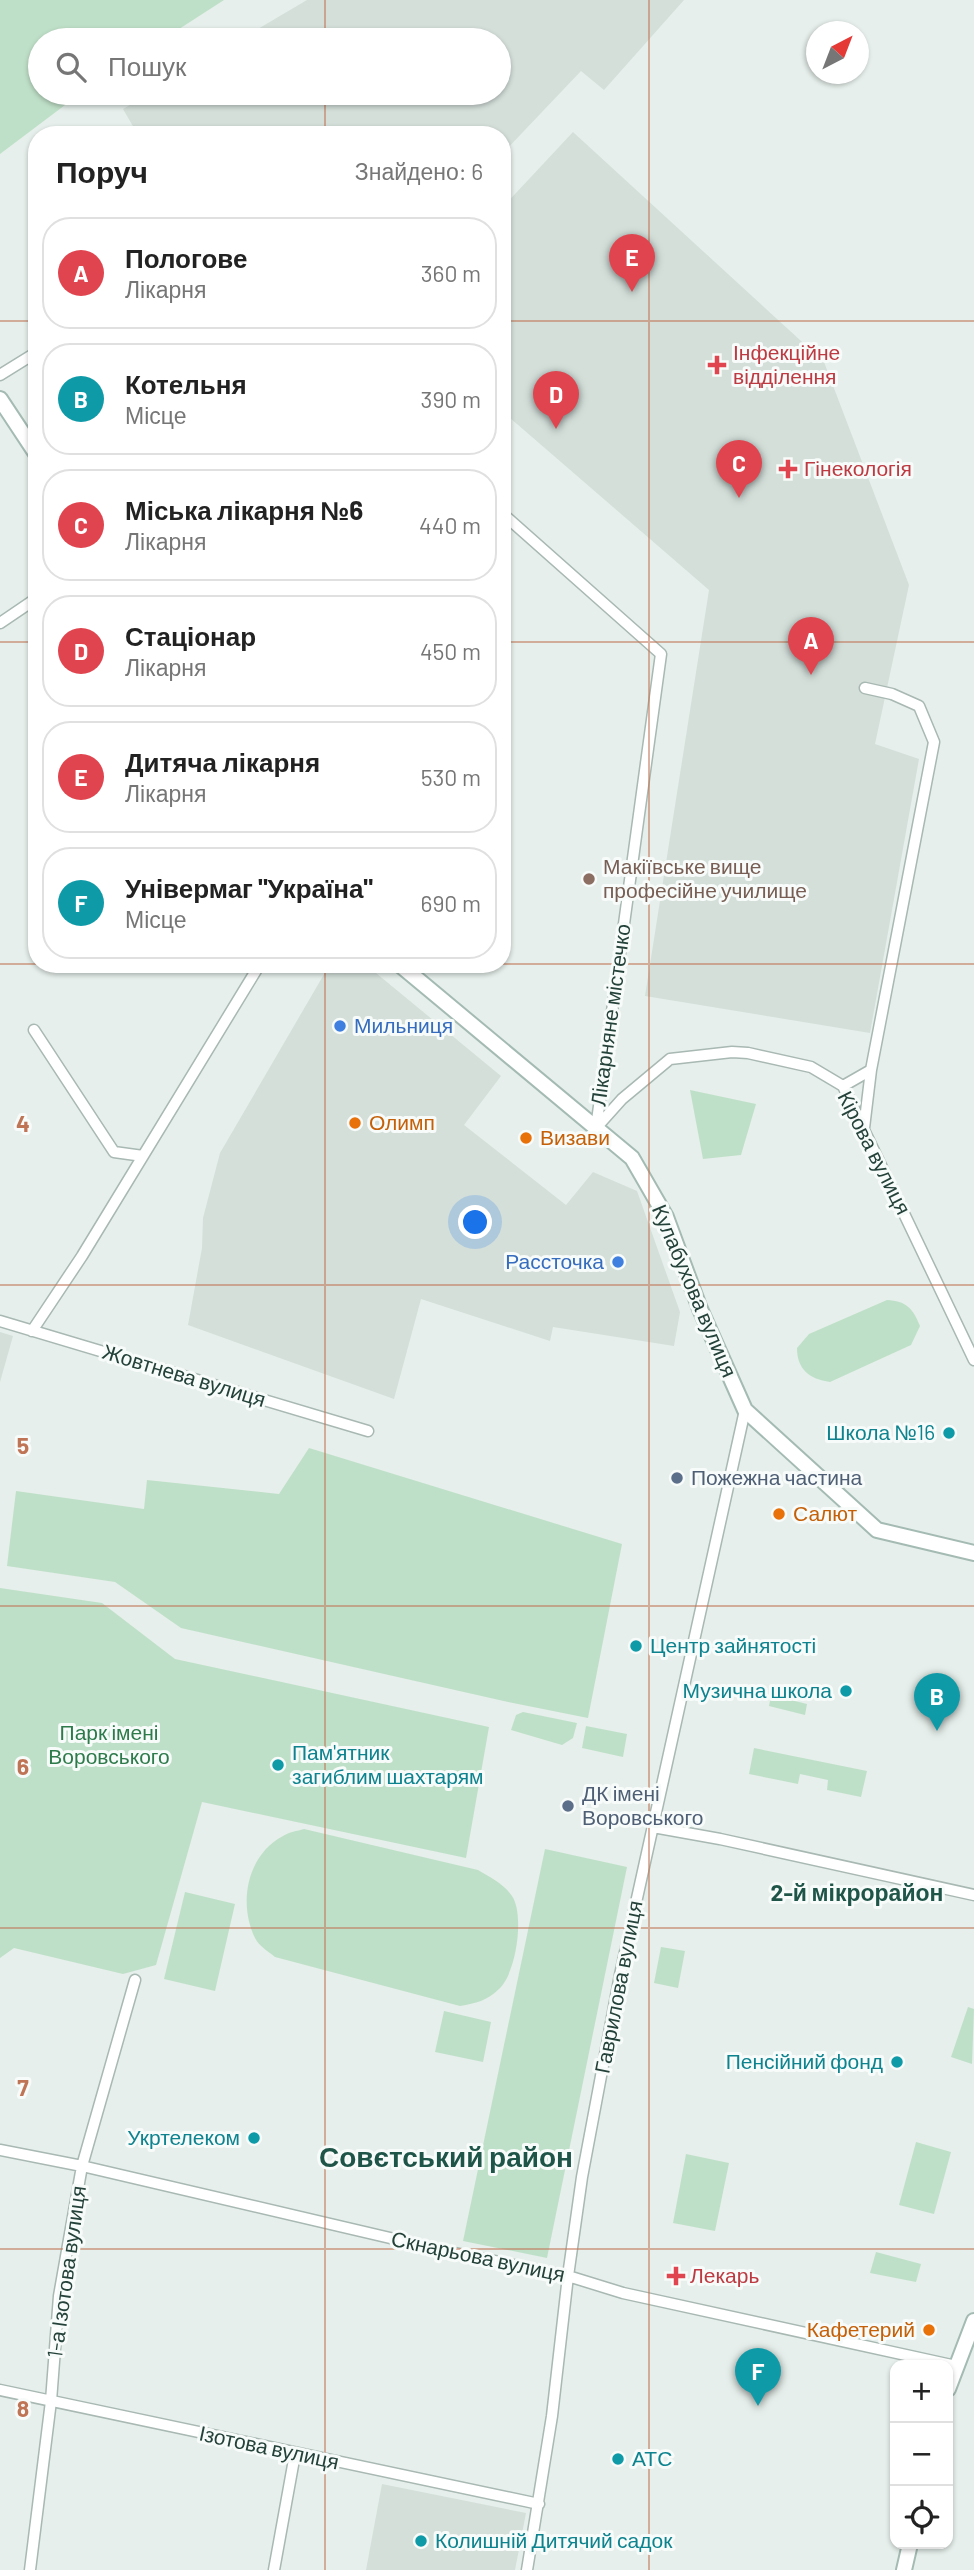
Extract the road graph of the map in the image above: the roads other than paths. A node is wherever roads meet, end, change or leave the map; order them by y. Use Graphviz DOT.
graph roads {
  1 [pos="28,358"];
  2 [pos="0,375"];
  3 [pos="0,399"];
  4 [pos="28,442"];
  5 [pos="511,521"];
  6 [pos="28,604"];
  7 [pos="0,623"];
  8 [pos="865,688"];
  9 [pos="255,973"];
  10 [pos="410,973"];
  11 [pos="33,1030"];
  12 [pos="871,1070"];
  13 [pos="843,1086"];
  14 [pos="596,1128"];
  15 [pos="864,1129"];
  16 [pos="143,1156"];
  17 [pos="0,1321"];
  18 [pos="32,1331"];
  19 [pos="974,1360"];
  20 [pos="745,1410"];
  21 [pos="368,1431"];
  22 [pos="974,1552"];
  23 [pos="653,1827"];
  24 [pos="974,1895"];
  25 [pos="135,1980"];
  26 [pos="0,2150"];
  27 [pos="82,2166"];
  28 [pos="568,2276"];
  29 [pos="974,2321"];
  30 [pos="956,2366"];
  31 [pos="953,2375"];
  32 [pos="0,2390"];
  33 [pos="51,2401"];
  34 [pos="295,2454"];
  35 [pos="538,2504"];
  36 [pos="909,2549"];
  37 [pos="30,2570"];
  38 [pos="274,2570"];
  39 [pos="527,2570"];
  40 [pos="904,2570"];
  1 -- 2 [label="street"];
  3 -- 4 [label="street"];
  5 -- 14 [label="street, Лікарняне містечко"];
  6 -- 7 [label="street"];
  8 -- 12 [label="street"];
  9 -- 16 [label="street"];
  10 -- 14 [label="street, Кулабухова вулиця"];
  11 -- 16 [label="street"];
  12 -- 13 [label="street"];
  12 -- 15 [label="street"];
  13 -- 14 [label="street, Кірова вулиця"];
  13 -- 15 [label="street, Кірова вулиця"];
  14 -- 20 [label="street, Кулабухова вулиця"];
  15 -- 19 [label="street, Кірова вулиця"];
  16 -- 18 [label="street"];
  17 -- 18 [label="street, Жовтнева вулиця"];
  18 -- 21 [label="street, Жовтнева вулиця"];
  20 -- 22 [label="street, Кулабухова вулиця"];
  20 -- 23 [label="street, Гаврилова вулиця"];
  23 -- 24 [label="street"];
  23 -- 28 [label="street, Гаврилова вулиця"];
  25 -- 27 [label="street, 1-а Ізотова вулиця"];
  26 -- 27 [label="street, Скнарьова вулиця"];
  27 -- 28 [label="street, Скнарьова вулиця"];
  27 -- 33 [label="street, 1-а Ізотова вулиця"];
  28 -- 30 [label="street, Скнарьова вулиця"];
  28 -- 35 [label="street, Гаврилова вулиця"];
  29 -- 30 [label="street"];
  30 -- 31 [label="street"];
  32 -- 33 [label="street, Ізотова вулиця"];
  33 -- 34 [label="street, Ізотова вулиця"];
  33 -- 37 [label="street, 1-а Ізотова вулиця"];
  34 -- 35 [label="street, Ізотова вулиця"];
  34 -- 38 [label="street"];
  35 -- 39 [label="street, Гаврилова вулиця"];
  36 -- 40 [label="street"];
}
